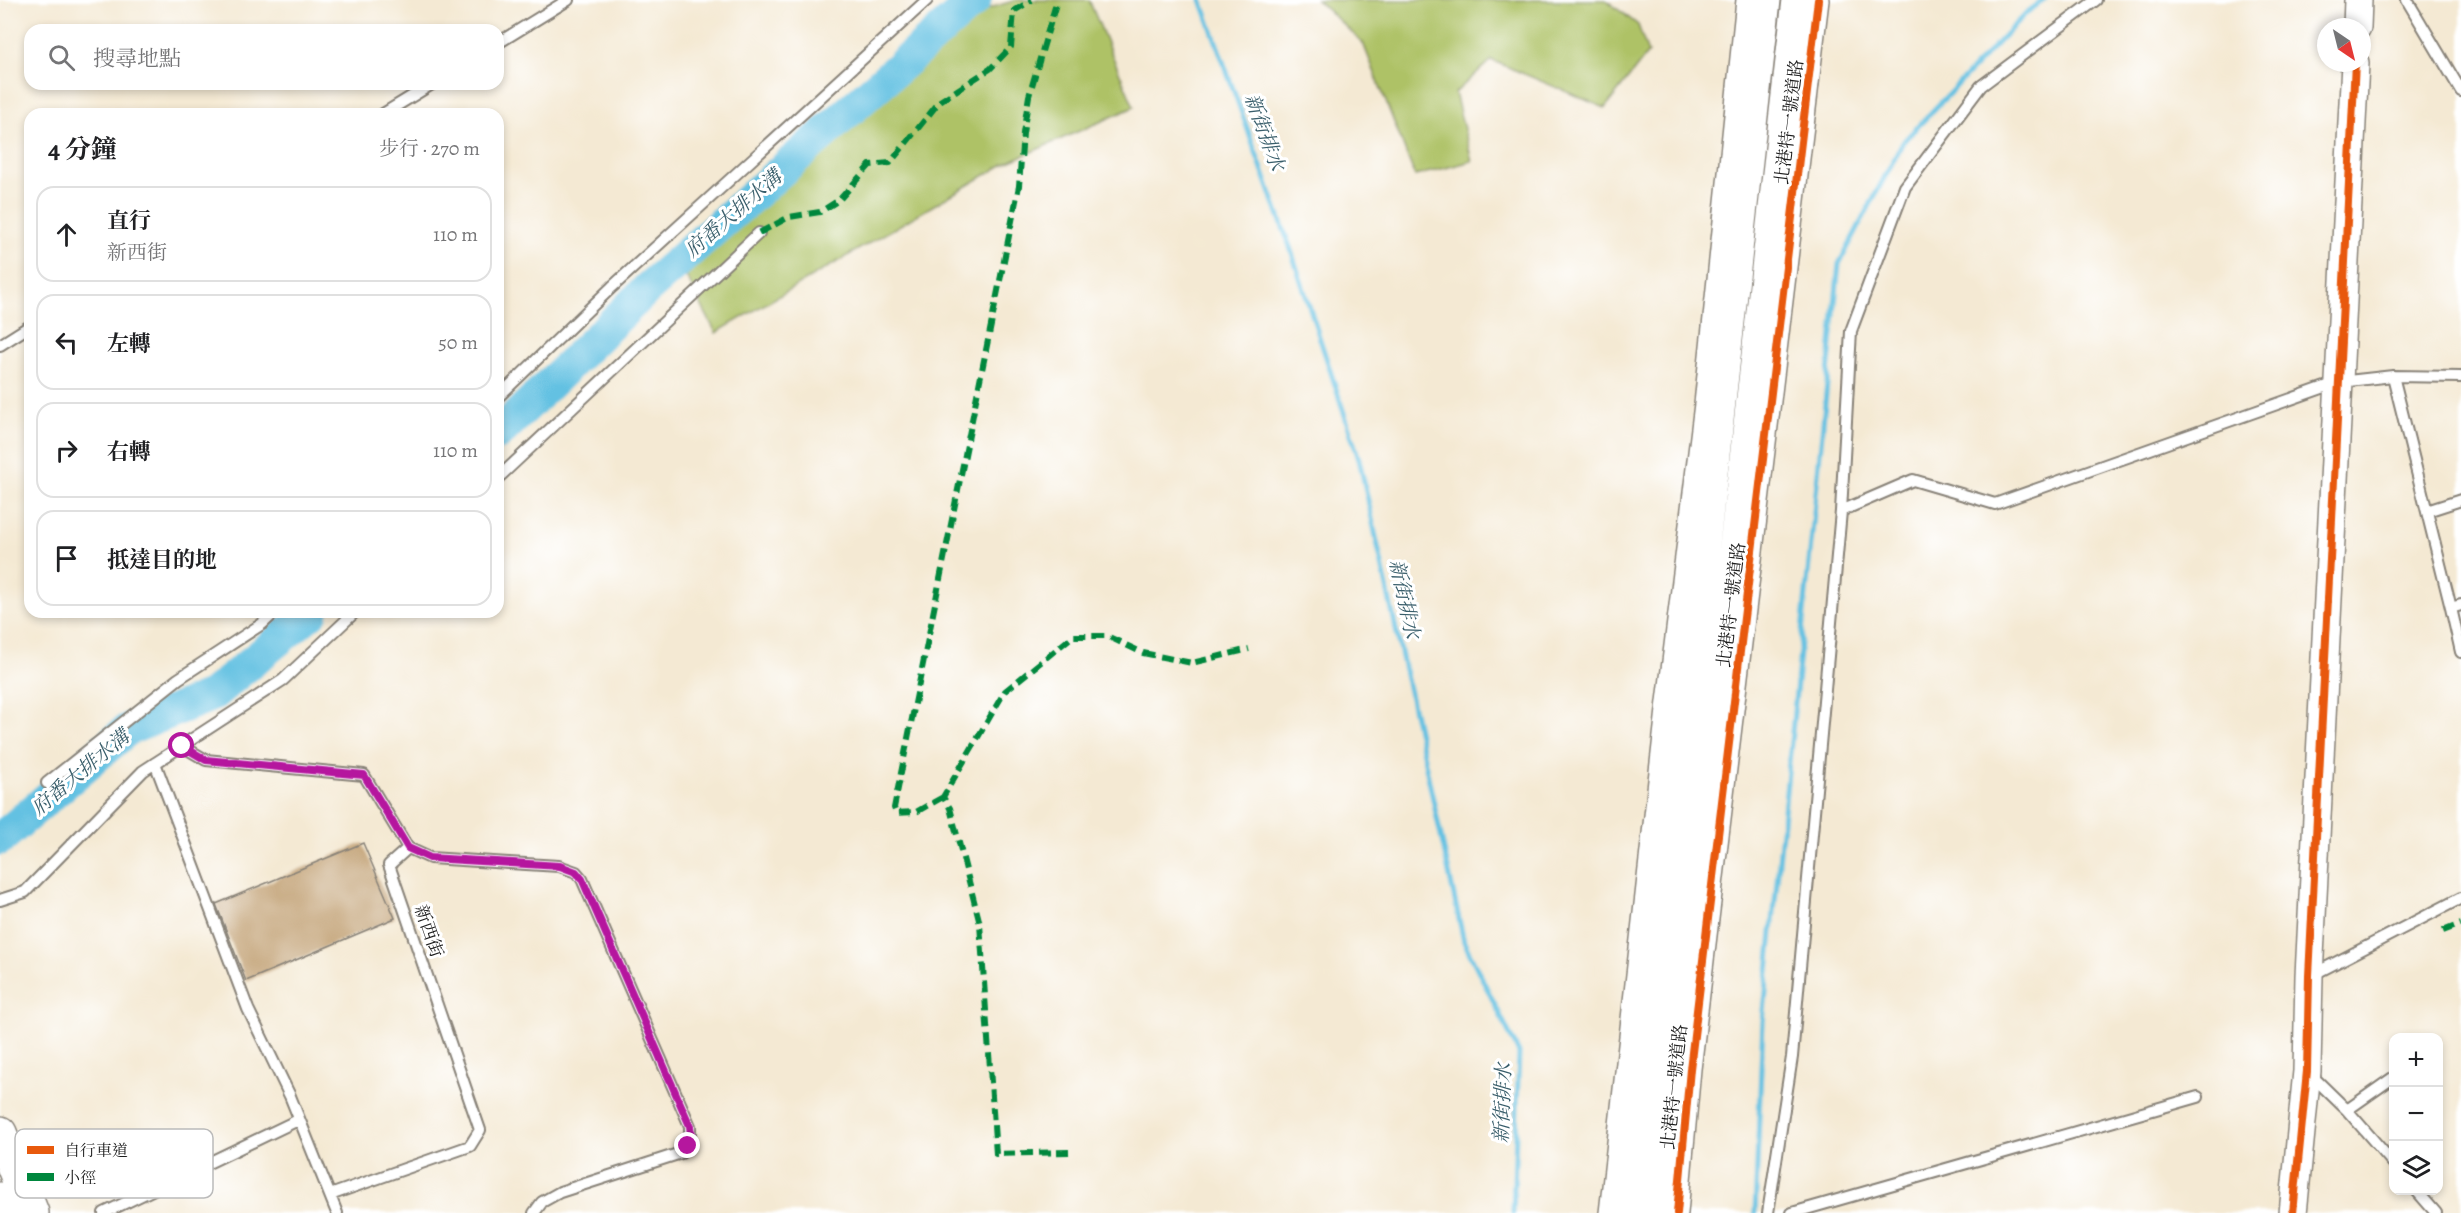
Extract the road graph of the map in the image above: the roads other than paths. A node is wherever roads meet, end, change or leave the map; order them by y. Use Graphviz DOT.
graph roads {
  1 [pos="568,0"];
  2 [pos="927,0"];
  3 [pos="1747,0"];
  4 [pos="1767,0"];
  5 [pos="1796,0"];
  6 [pos="1818,0"];
  7 [pos="2096,0"];
  8 [pos="2358,0"];
  9 [pos="2407,0"];
  10 [pos="2357,18"];
  11 [pos="504,39"];
  12 [pos="2355,72"];
  13 [pos="422,90"];
  14 [pos="2461,91"];
  15 [pos="393,108"];
  16 [pos="759,233"];
  17 [pos="24,330"];
  18 [pos="0,345"];
  19 [pos="2393,376"];
  20 [pos="2461,377"];
  21 [pos="2339,382"];
  22 [pos="504,391"];
  23 [pos="504,472"];
  24 [pos="2461,500"];
  25 [pos="1841,511"];
  26 [pos="2427,511"];
  27 [pos="2456,607"];
  28 [pos="268,618"];
  29 [pos="349,618"];
  30 [pos="2461,652"];
  31 [pos="182,746"];
  32 [pos="155,763"];
  33 [pos="47,783"];
  34 [pos="408,848"];
  35 [pos="2461,898"];
  36 [pos="0,900"];
  37 [pos="2309,976"];
  38 [pos="2307,1071"];
  39 [pos="2389,1081"];
  40 [pos="2198,1097"];
  41 [pos="2347,1110"];
  42 [pos="298,1120"];
  43 [pos="0,1133"];
  44 [pos="2389,1158"];
  45 [pos="213,1161"];
  46 [pos="15,1170"];
  47 [pos="330,1195"];
  48 [pos="2420,1195"];
  49 [pos="26,1198"];
  50 [pos="135,1198"];
  51 [pos="0,1199"];
  52 [pos="5,1213"];
  53 [pos="32,1213"];
  54 [pos="104,1213"];
  55 [pos="337,1213"];
  56 [pos="534,1213"];
  57 [pos="1610,1213"];
  58 [pos="1631,1213"];
  59 [pos="1656,1213"];
  60 [pos="1677,1213"];
  61 [pos="1768,1213"];
  62 [pos="1792,1213"];
  63 [pos="2293,1213"];
  64 [pos="2436,1213"];
  1 -- 11 [label="lane"];
  2 -- 22 [label="lane"];
  3 -- 57 [label="street"];
  4 -- 58 [label="street, 北港特一號道路"];
  5 -- 59 [label="street, 北港特一號道路"];
  6 -- 60 [label="street, 北港特一號道路"];
  7 -- 25 [label="lane"];
  8 -- 10 [label="street"];
  9 -- 14 [label="lane"];
  12 -- 21 [label="street"];
  13 -- 15 [label="lane"];
  16 -- 23 [label="lane"];
  17 -- 18 [label="lane"];
  19 -- 20 [label="lane"];
  19 -- 21 [label="lane"];
  19 -- 26 [label="lane"];
  21 -- 25 [label="lane"];
  21 -- 37 [label="street"];
  24 -- 26 [label="lane"];
  25 -- 61 [label="lane"];
  26 -- 27 [label="lane"];
  27 -- 30 [label="lane"];
  28 -- 33 [label="lane"];
  29 -- 31 [label="lane"];
  31 -- 32 [label="lane"];
  31 -- 34 [label="lane"];
  32 -- 36 [label="lane"];
  32 -- 42 [label="lane"];
  34 -- 47 [label="lane, 新西街"];
  34 -- 56 [label="lane"];
  35 -- 37 [label="lane"];
  37 -- 38 [label="street"];
  38 -- 41 [label="lane"];
  38 -- 63 [label="street"];
  39 -- 41 [label="lane"];
  40 -- 62 [label="lane"];
  41 -- 44 [label="lane"];
  42 -- 45 [label="lane"];
  42 -- 47 [label="lane"];
  43 -- 46 [label="main road"];
  47 -- 55 [label="lane"];
  48 -- 64 [label="lane"];
  49 -- 53 [label="main road"];
  50 -- 54 [label="lane"];
  51 -- 52 [label="main road"];
}
